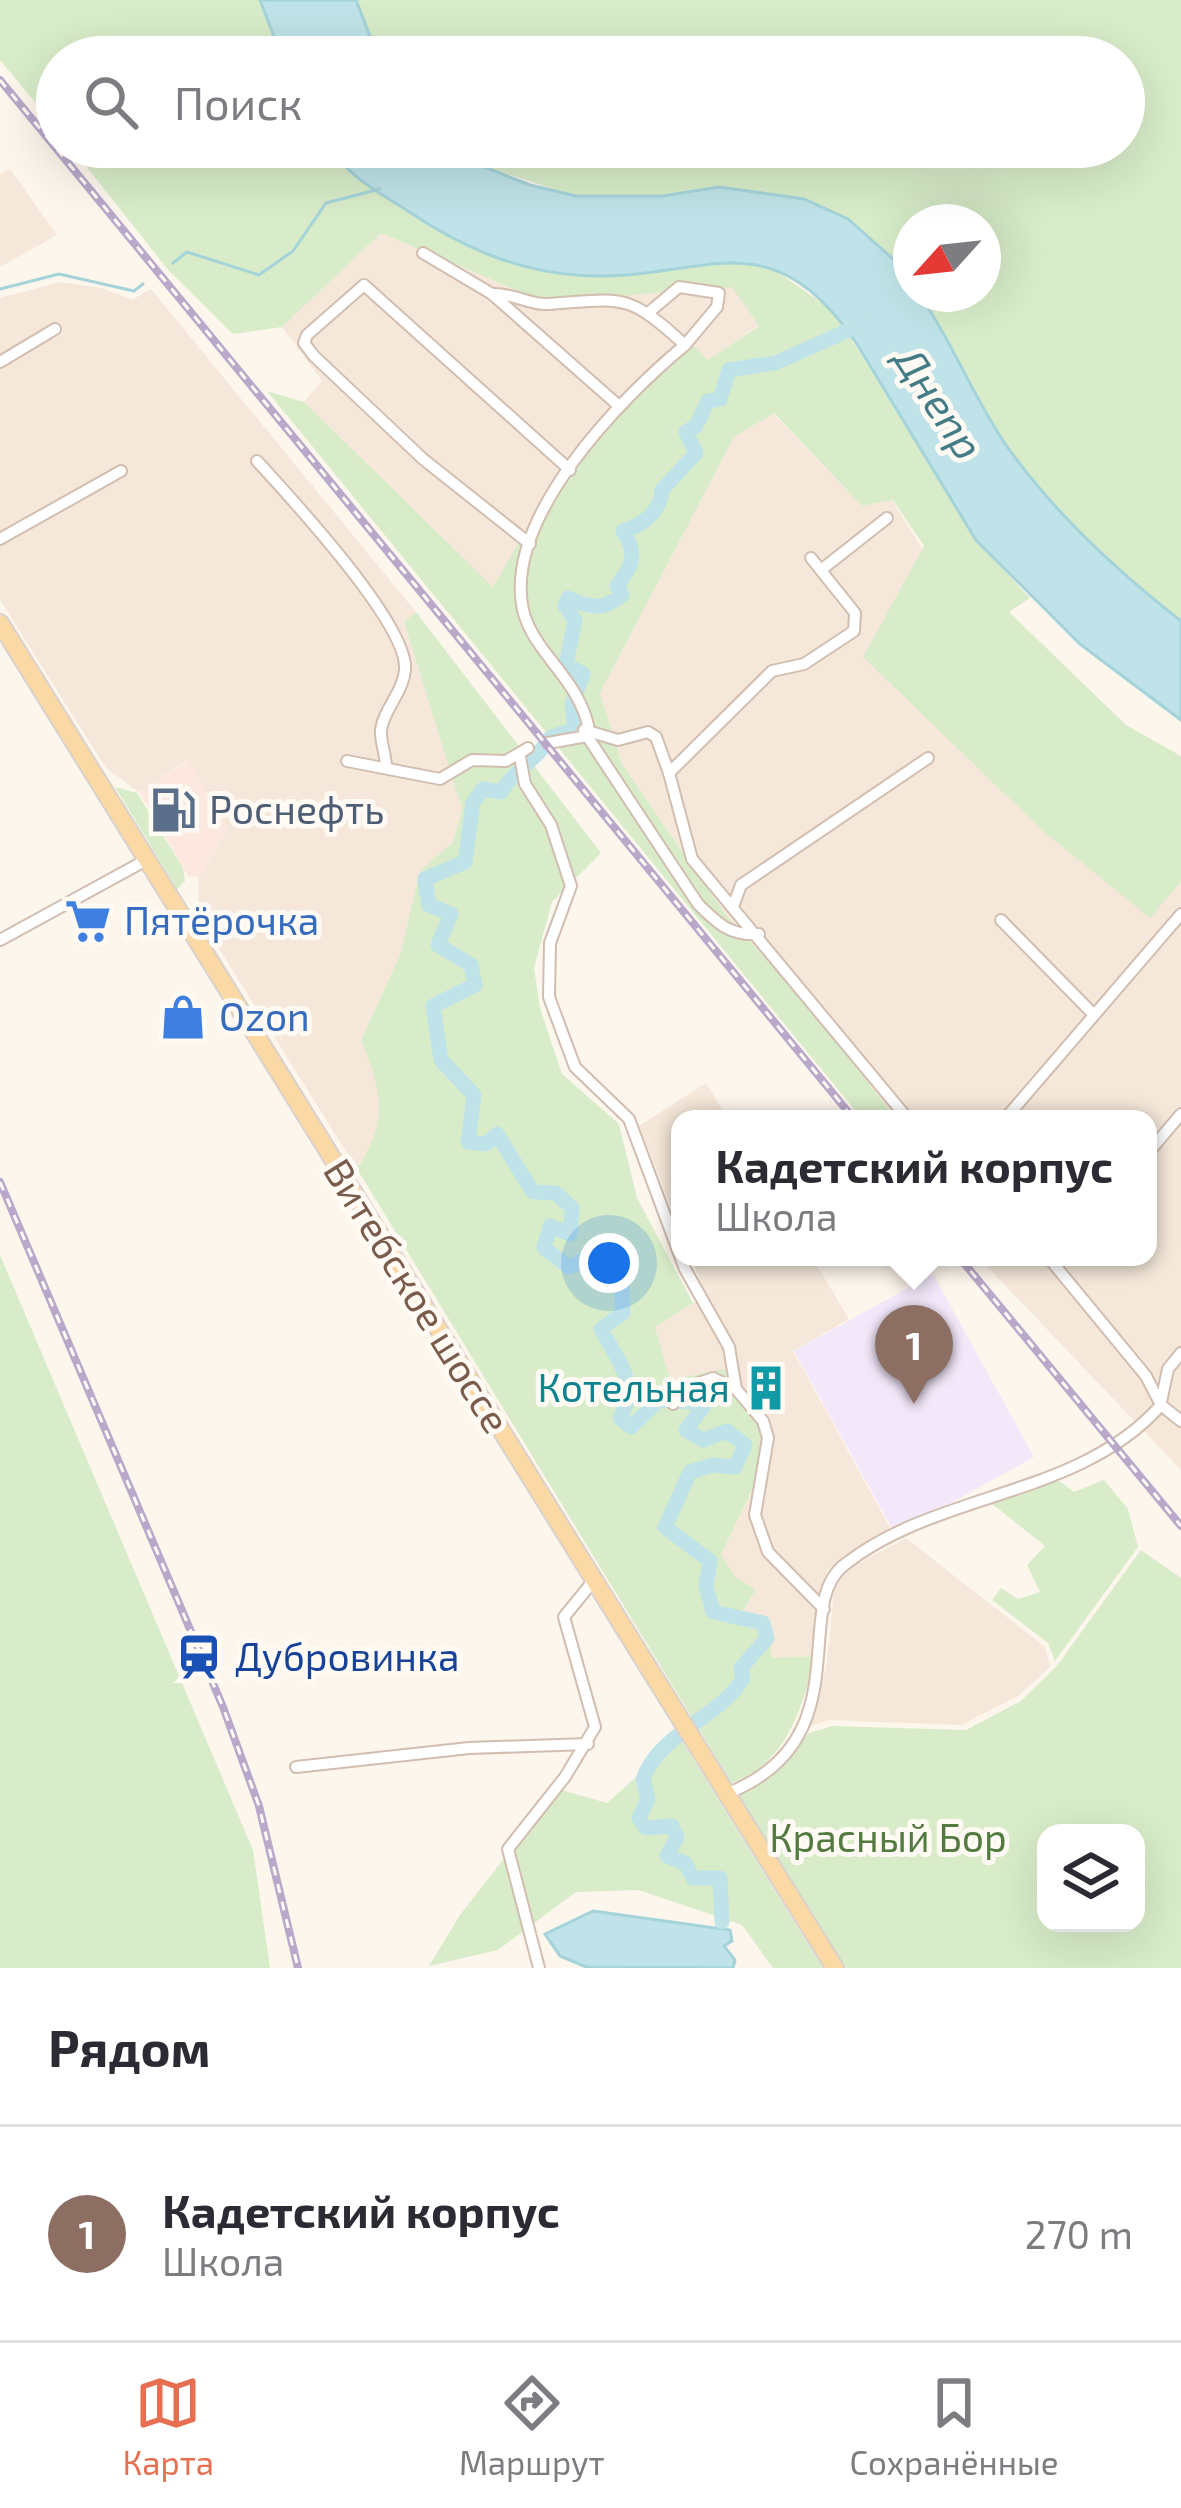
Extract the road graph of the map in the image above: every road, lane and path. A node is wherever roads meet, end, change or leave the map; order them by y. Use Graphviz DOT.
graph roads {
  1 [pos="423,253"];
  2 [pos="492,294"];
  3 [pos="648,313"];
  4 [pos="56,329"];
  5 [pos="685,345"];
  6 [pos="0,362"];
  7 [pos="620,406"];
  8 [pos="256,461"];
  9 [pos="570,470"];
  10 [pos="122,471"];
  11 [pos="887,518"];
  12 [pos="0,539"];
  13 [pos="530,544"];
  14 [pos="811,558"];
  15 [pos="821,570"];
  16 [pos="0,623"];
  17 [pos="589,730"];
  18 [pos="571,739"];
  19 [pos="548,743"];
  20 [pos="928,758"];
  21 [pos="347,761"];
  22 [pos="386,767"];
  23 [pos="669,773"];
  24 [pos="148,859"];
  25 [pos="734,904"];
  26 [pos="1181,914"];
  27 [pos="1001,920"];
  28 [pos="759,934"];
  29 [pos="0,940"];
  30 [pos="1094,1015"];
  31 [pos="901,1110"];
  32 [pos="1013,1110"];
  33 [pos="1181,1114"];
  34 [pos="1157,1142"];
  35 [pos="671,1232"];
  36 [pos="684,1266"];
  37 [pos="1060,1266"];
  38 [pos="1181,1353"];
  39 [pos="736,1389"];
  40 [pos="673,1404"];
  41 [pos="1160,1405"];
  42 [pos="1181,1421"];
  43 [pos="594,1580"];
  44 [pos="824,1609"];
  45 [pos="588,1744"];
  46 [pos="296,1767"];
  47 [pos="726,1794"];
  48 [pos="539,1968"];
  49 [pos="835,1968"];
  1 -- 2 [label="street"];
  2 -- 3 [label="street"];
  2 -- 7 [label="street"];
  3 -- 5 [label="street"];
  3 -- 5 [label="street"];
  4 -- 6 [label="street"];
  5 -- 7 [label="street"];
  7 -- 9 [label="street"];
  8 -- 22 [label="street"];
  9 -- 13 [label="street"];
  9 -- 13 [label="street"];
  10 -- 12 [label="street"];
  11 -- 15 [label="street"];
  13 -- 17 [label="street"];
  14 -- 15 [label="street"];
  15 -- 23 [label="street"];
  16 -- 24 [label="main road, Витебское шоссе"];
  17 -- 18 [label="street"];
  17 -- 23 [label="street"];
  18 -- 19 [label="street"];
  18 -- 28 [label="street"];
  20 -- 25 [label="street"];
  21 -- 22 [label="street"];
  22 -- 35 [label="street"];
  23 -- 25 [label="street"];
  24 -- 29 [label="street"];
  24 -- 43 [label="main road, Витебское шоссе"];
  25 -- 28 [label="street"];
  26 -- 30 [label="street"];
  27 -- 30 [label="street"];
  28 -- 31 [label="street"];
  30 -- 32 [label="street"];
  33 -- 34 [label="street"];
  36 -- 39 [label="street"];
  37 -- 41 [label="street"];
  38 -- 41 [label="street"];
  39 -- 40 [label="street"];
  39 -- 44 [label="street"];
  41 -- 42 [label="street"];
  41 -- 44 [label="street"];
  43 -- 45 [label="street"];
  43 -- 47 [label="main road, Витебское шоссе"];
  44 -- 47 [label="street"];
  45 -- 46 [label="street"];
  45 -- 48 [label="street"];
  47 -- 49 [label="main road, Витебское шоссе"];
}
